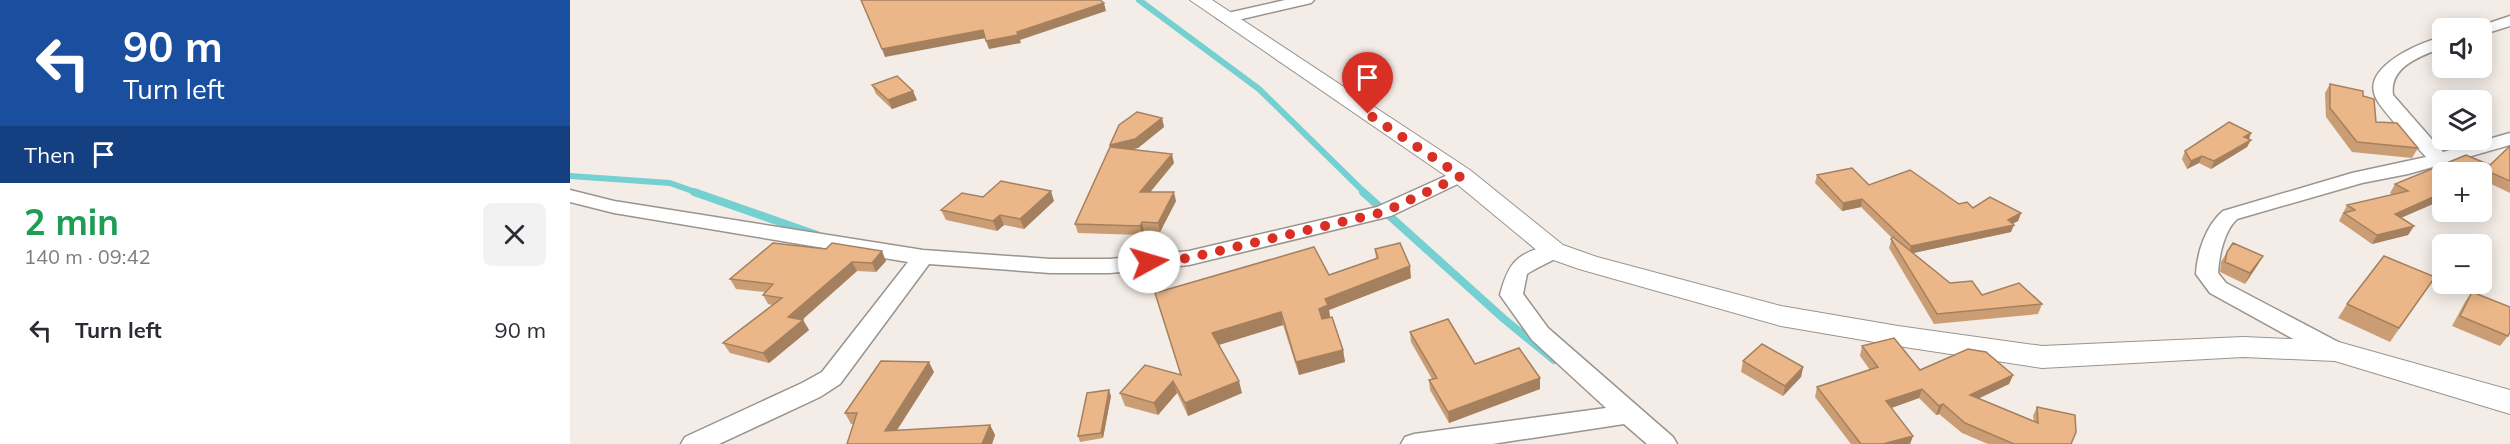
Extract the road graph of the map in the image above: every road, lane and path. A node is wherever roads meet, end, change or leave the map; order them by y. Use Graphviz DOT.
graph roads {
  1 [pos="1199,0"];
  2 [pos="1306,0"];
  3 [pos="1225,18"];
  4 [pos="2510,21"];
  5 [pos="2492,27"];
  6 [pos="2432,46"];
  7 [pos="2510,139"];
  8 [pos="2438,158"];
  9 [pos="1461,176"];
  10 [pos="570,196"];
  11 [pos="1554,251"];
  12 [pos="923,257"];
  13 [pos="2335,351"];
  14 [pos="2510,402"];
  15 [pos="1629,413"];
  16 [pos="694,444"];
  17 [pos="1414,444"];
  18 [pos="1664,444"];
  1 -- 3 [label="street"];
  2 -- 3 [label="street"];
  3 -- 9 [label="street"];
  4 -- 5 [label="street"];
  6 -- 8 [label="street"];
  7 -- 8 [label="street"];
  8 -- 13 [label="street"];
  9 -- 11 [label="street"];
  9 -- 12 [label="street"];
  10 -- 12 [label="street"];
  11 -- 13 [label="street"];
  11 -- 15 [label="street"];
  12 -- 16 [label="street"];
  13 -- 14 [label="street"];
  15 -- 17 [label="street"];
  15 -- 18 [label="street"];
}
